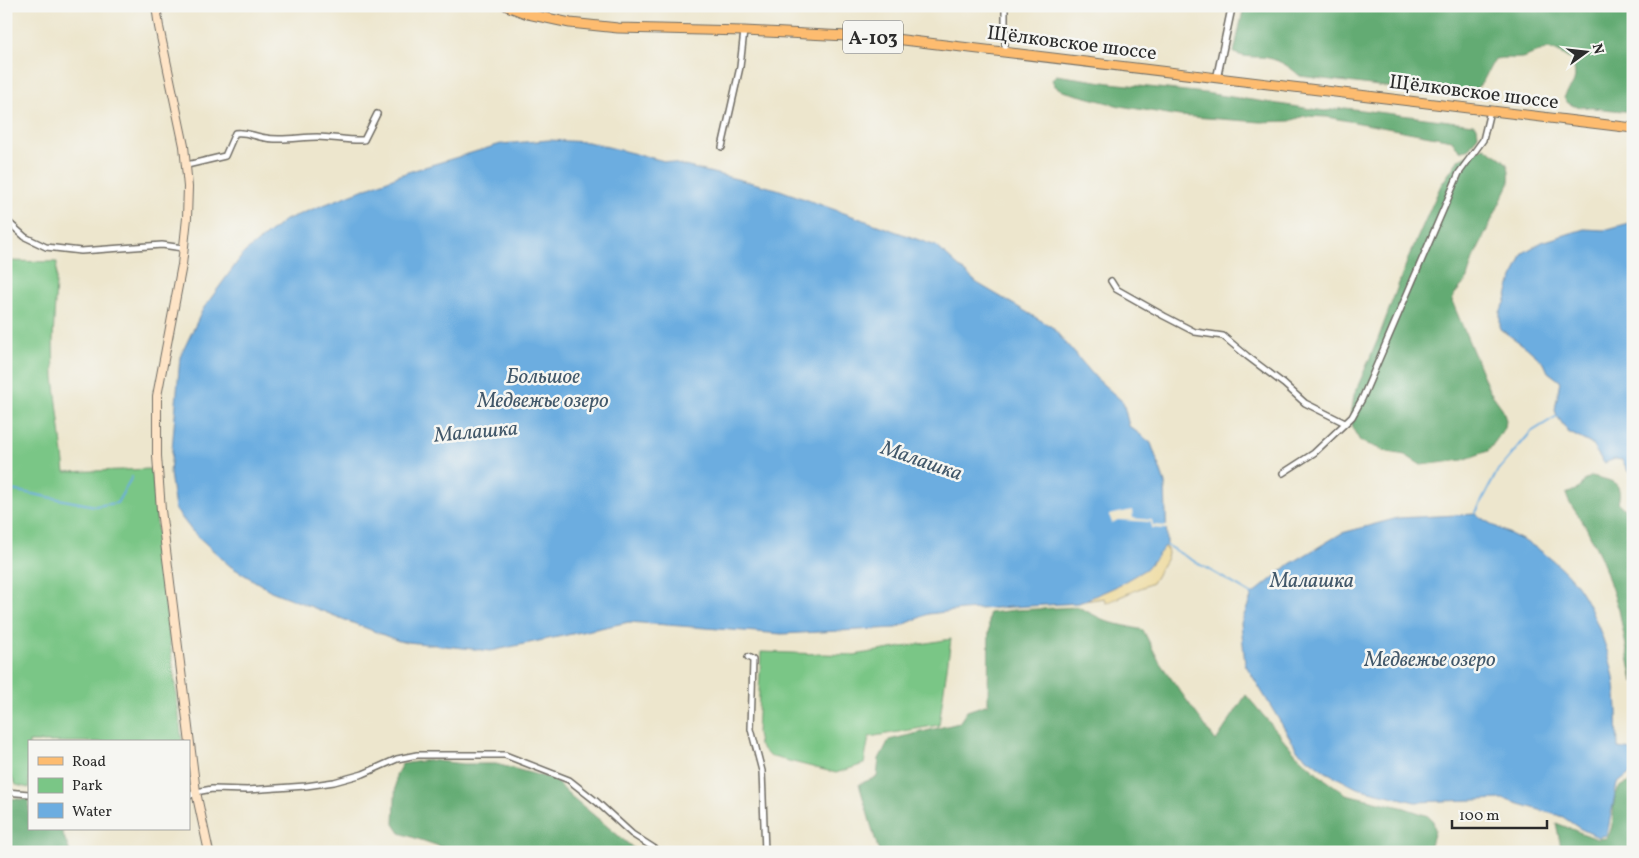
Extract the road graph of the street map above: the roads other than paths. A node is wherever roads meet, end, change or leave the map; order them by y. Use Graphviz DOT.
graph roads {
  1 [pos="156,6"];
  2 [pos="507,6"];
  3 [pos="1005,6"];
  4 [pos="1232,6"];
  5 [pos="744,32"];
  6 [pos="1005,51"];
  7 [pos="1217,77"];
  8 [pos="1490,111"];
  9 [pos="377,114"];
  10 [pos="1633,128"];
  11 [pos="722,147"];
  12 [pos="187,165"];
  13 [pos="6,220"];
  14 [pos="183,248"];
  15 [pos="1111,281"];
  16 [pos="1344,423"];
  17 [pos="1283,473"];
  18 [pos="748,657"];
  19 [pos="186,740"];
  20 [pos="190,776"];
  21 [pos="6,792"];
  22 [pos="28,794"];
  23 [pos="192,794"];
  24 [pos="209,852"];
  25 [pos="660,852"];
  26 [pos="765,852"];
  1 -- 12 [label="main road"];
  2 -- 5 [label="main road, Щёлковское шоссе / А-103"];
  3 -- 6 [label="street"];
  4 -- 7 [label="street"];
  5 -- 6 [label="main road, Щёлковское шоссе / А-103"];
  5 -- 11 [label="street"];
  6 -- 7 [label="main road, Щёлковское шоссе / А-103"];
  7 -- 8 [label="main road, Щёлковское шоссе / А-103"];
  8 -- 10 [label="main road, Щёлковское шоссе / А-103"];
  8 -- 16 [label="street"];
  9 -- 12 [label="street"];
  12 -- 14 [label="main road"];
  13 -- 14 [label="street"];
  14 -- 19 [label="main road"];
  15 -- 16 [label="street"];
  16 -- 17 [label="street"];
  18 -- 26 [label="street"];
  20 -- 23 [label="main road"];
  21 -- 22 [label="street"];
  23 -- 24 [label="main road"];
  23 -- 25 [label="street"];
}
